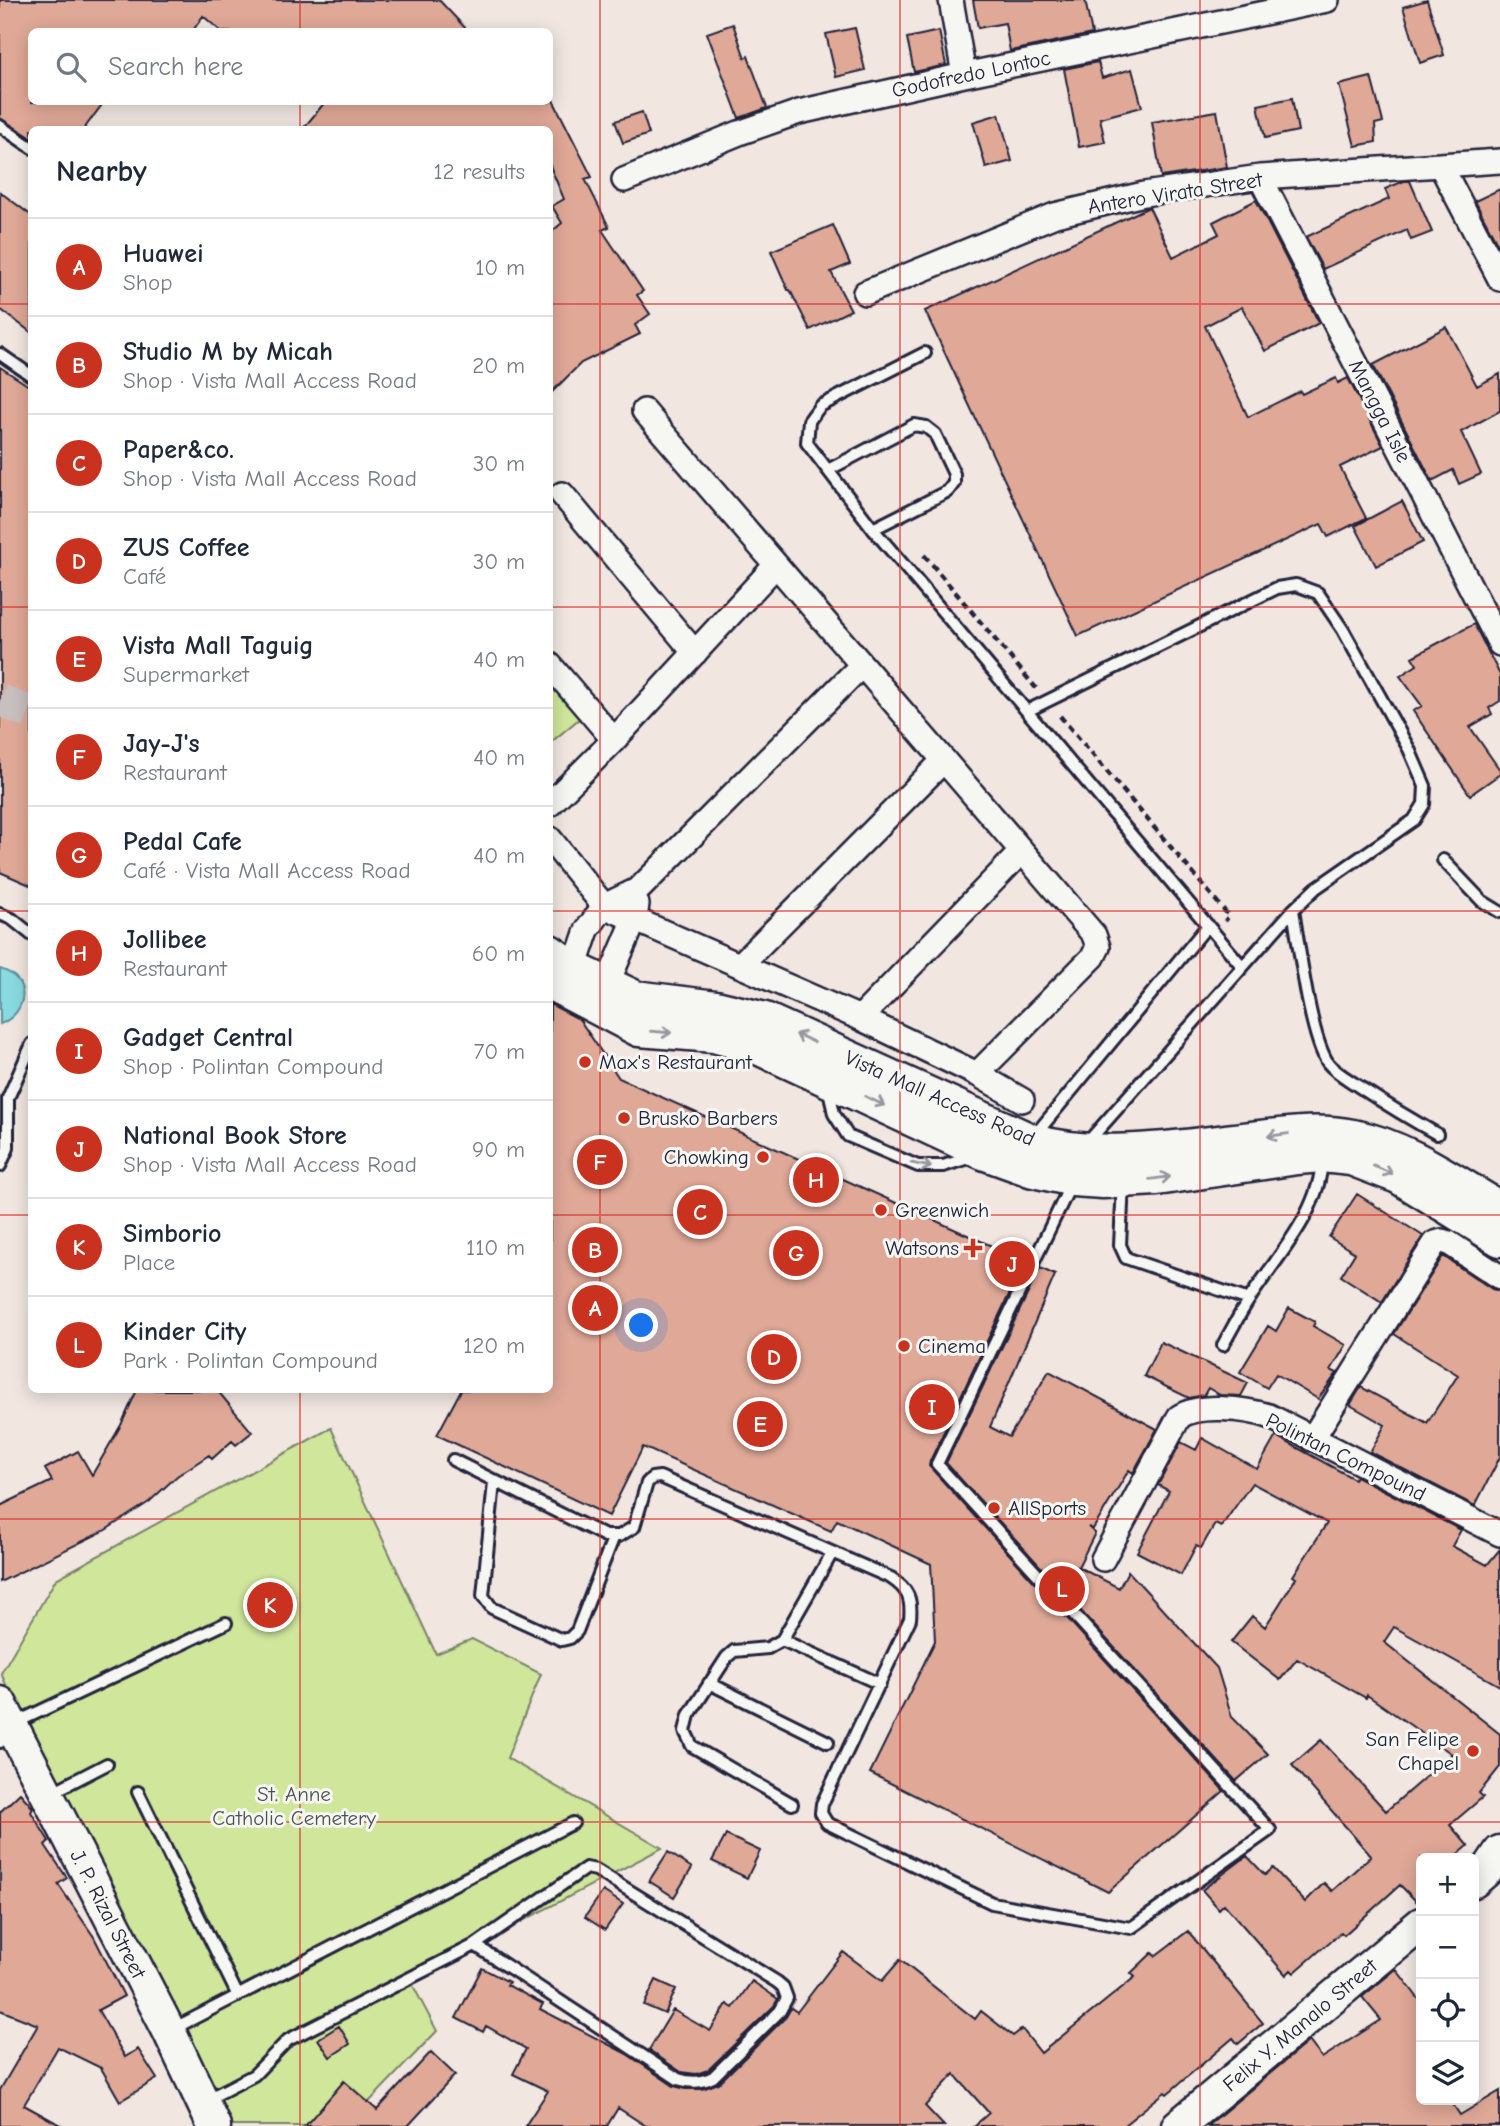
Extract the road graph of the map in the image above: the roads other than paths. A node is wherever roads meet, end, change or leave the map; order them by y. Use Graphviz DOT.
graph roads {
  1 [pos="951,0"];
  2 [pos="1327,0"];
  3 [pos="1271,6"];
  4 [pos="964,75"];
  5 [pos="0,127"];
  6 [pos="28,145"];
  7 [pos="1500,161"];
  8 [pos="1441,166"];
  9 [pos="1260,177"];
  10 [pos="624,180"];
  11 [pos="1500,279"];
  12 [pos="865,293"];
  13 [pos="925,352"];
  14 [pos="0,354"];
  15 [pos="28,373"];
  16 [pos="644,411"];
  17 [pos="828,470"];
  18 [pos="562,494"];
  19 [pos="873,529"];
  20 [pos="776,565"];
  21 [pos="1500,644"];
  22 [pos="695,653"];
  23 [pos="862,665"];
  24 [pos="553,669"];
  25 [pos="1027,711"];
  26 [pos="614,740"];
  27 [pos="944,760"];
  28 [pos="553,801"];
  29 [pos="553,843"];
  30 [pos="1022,851"];
  31 [pos="1443,860"];
  32 [pos="639,889"];
  33 [pos="604,906"];
  34 [pos="1293,910"];
  35 [pos="1500,912"];
  36 [pos="0,914"];
  37 [pos="635,919"];
  38 [pos="1211,929"];
  39 [pos="28,932"];
  40 [pos="740,965"];
  41 [pos="1242,965"];
  42 [pos="562,974"];
  43 [pos="602,996"];
  44 [pos="860,1018"];
  45 [pos="28,1053"];
  46 [pos="832,1066"];
  47 [pos="977,1074"];
  48 [pos="1022,1100"];
  49 [pos="1437,1134"];
  50 [pos="988,1138"];
  51 [pos="1031,1140"];
  52 [pos="1322,1144"];
  53 [pos="0,1166"];
  54 [pos="1076,1166"];
  55 [pos="1123,1181"];
  56 [pos="1500,1208"];
  57 [pos="1500,1240"];
  58 [pos="1500,1277"];
  59 [pos="1249,1300"];
  60 [pos="1223,1345"];
  61 [pos="1312,1439"];
  62 [pos="453,1460"];
  63 [pos="494,1482"];
  64 [pos="1500,1534"];
  65 [pos="614,1536"];
  66 [pos="832,1553"];
  67 [pos="1103,1559"];
  68 [pos="226,1623"];
  69 [pos="782,1640"];
  70 [pos="709,1683"];
  71 [pos="880,1684"];
  72 [pos="4,1723"];
  73 [pos="828,1742"];
  74 [pos="107,1764"];
  75 [pos="138,1792"];
  76 [pos="47,1795"];
  77 [pos="792,1804"];
  78 [pos="573,1823"];
  79 [pos="1416,1928"];
  80 [pos="475,1945"];
  81 [pos="238,1996"];
  82 [pos="169,2031"];
  83 [pos="208,2114"];
  84 [pos="1178,2126"];
  1 -- 4 [label="street"];
  2 -- 3 [label="street, Godofredo Lontoc"];
  3 -- 4 [label="street, Godofredo Lontoc"];
  4 -- 10 [label="street, Godofredo Lontoc"];
  5 -- 6 [label="lane"];
  7 -- 8 [label="street, Antero Virata Street"];
  8 -- 9 [label="street, Antero Virata Street"];
  8 -- 11 [label="street"];
  9 -- 12 [label="street, Antero Virata Street"];
  9 -- 21 [label="street, Mangga Isle"];
  13 -- 17 [label="lane"];
  14 -- 15 [label="lane"];
  16 -- 20 [label="street"];
  17 -- 19 [label="lane"];
  17 -- 19 [label="lane"];
  18 -- 22 [label="street"];
  19 -- 25 [label="lane"];
  20 -- 22 [label="street"];
  20 -- 23 [label="street"];
  22 -- 26 [label="street"];
  23 -- 27 [label="street"];
  23 -- 32 [label="street"];
  24 -- 26 [label="street"];
  25 -- 34 [label="lane"];
  25 -- 38 [label="lane"];
  26 -- 28 [label="street"];
  27 -- 30 [label="street"];
  27 -- 40 [label="street"];
  29 -- 33 [label="street"];
  30 -- 44 [label="street"];
  30 -- 47 [label="street"];
  31 -- 35 [label="lane"];
  32 -- 33 [label="street"];
  32 -- 37 [label="street"];
  33 -- 37 [label="street"];
  33 -- 42 [label="street"];
  34 -- 41 [label="lane"];
  34 -- 49 [label="lane"];
  36 -- 39 [label="lane"];
  37 -- 40 [label="street"];
  37 -- 43 [label="street"];
  38 -- 41 [label="lane"];
  38 -- 51 [label="lane"];
  40 -- 44 [label="street"];
  41 -- 54 [label="lane"];
  42 -- 43 [label="street, Vista Mall Access Road"];
  43 -- 46 [label="street, Vista Mall Access Road"];
  44 -- 47 [label="street"];
  45 -- 53 [label="lane"];
  46 -- 50 [label="street, Vista Mall Access Road"];
  46 -- 50 [label="lane, one-way"];
  47 -- 48 [label="street"];
  50 -- 51 [label="street, Vista Mall Access Road"];
  50 -- 54 [label="street, Vista Mall Access Road"];
  51 -- 54 [label="street, Vista Mall Access Road"];
  52 -- 54 [label="street, Vista Mall Access Road, one-way"];
  55 -- 52 [label="street, Vista Mall Access Road, one-way"];
  52 -- 56 [label="street, Vista Mall Access Road"];
  52 -- 57 [label="street, Vista Mall Access Road, one-way"];
  52 -- 59 [label="lane"];
  54 -- 55 [label="street, Vista Mall Access Road"];
  54 -- 71 [label="lane"];
  55 -- 59 [label="lane"];
  58 -- 61 [label="street"];
  59 -- 60 [label="lane"];
  61 -- 64 [label="street, Polintan Compound"];
  61 -- 67 [label="street, Polintan Compound"];
  62 -- 63 [label="lane"];
  63 -- 65 [label="lane"];
  63 -- 65 [label="lane"];
  65 -- 66 [label="lane"];
  66 -- 69 [label="lane"];
  66 -- 71 [label="lane"];
  68 -- 72 [label="lane"];
  69 -- 70 [label="lane"];
  69 -- 71 [label="lane"];
  70 -- 73 [label="lane"];
  70 -- 77 [label="lane"];
  72 -- 76 [label="street, J. P. Rizal Street"];
  74 -- 76 [label="lane"];
  75 -- 81 [label="lane"];
  76 -- 82 [label="street, J. P. Rizal Street"];
  78 -- 81 [label="lane"];
  79 -- 84 [label="street, Felix Y. Manalo Street"];
  80 -- 80 [label="lane"];
  80 -- 83 [label="lane"];
  81 -- 82 [label="lane"];
  82 -- 83 [label="street, J. P. Rizal Street"];
}
